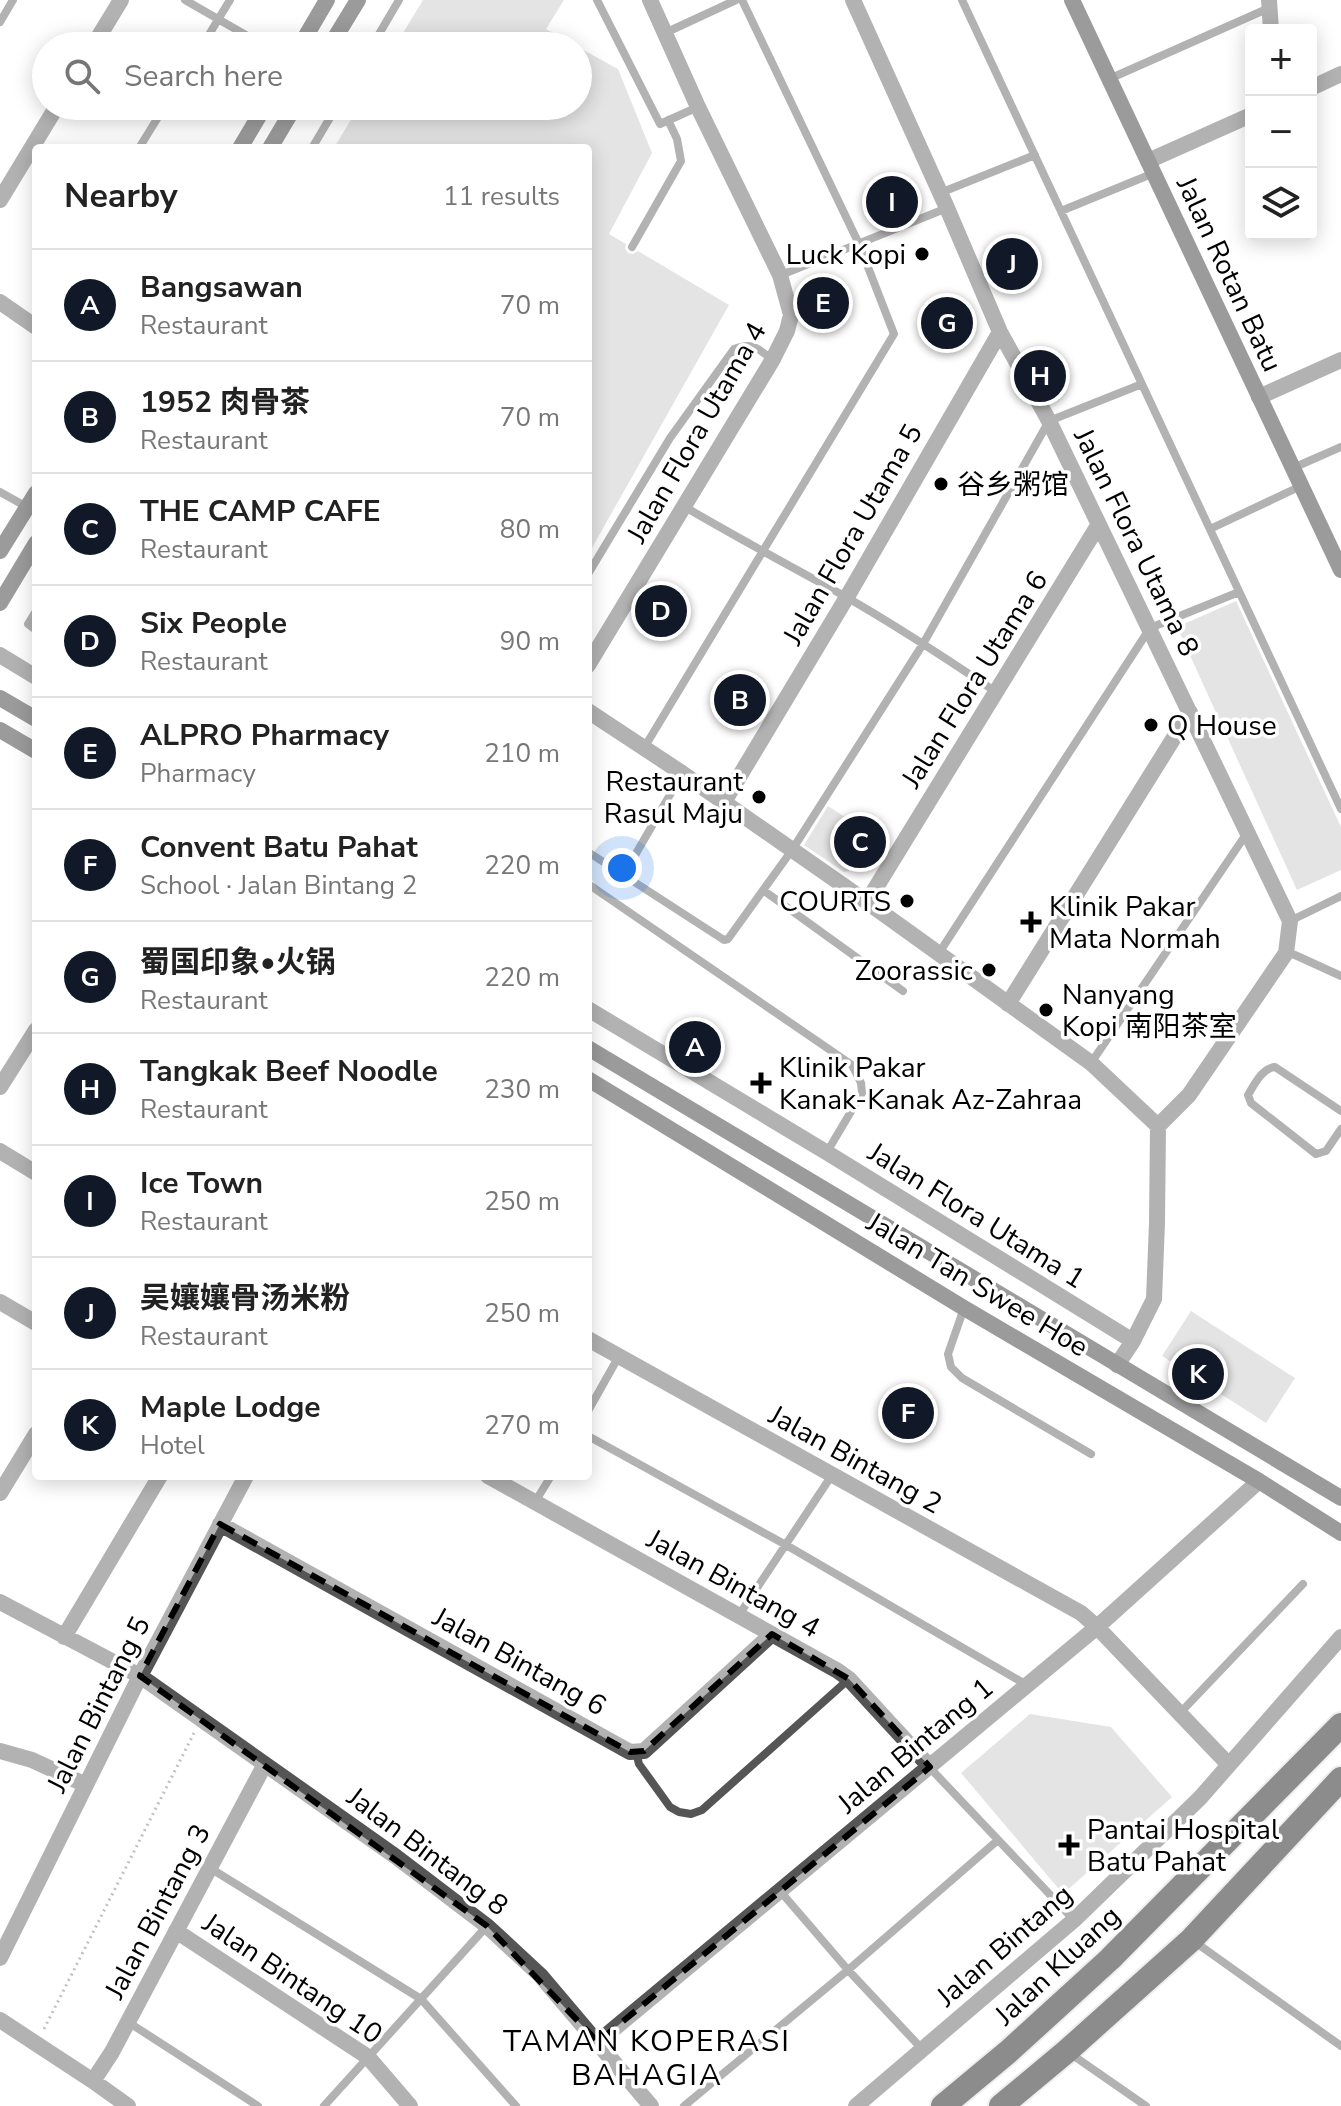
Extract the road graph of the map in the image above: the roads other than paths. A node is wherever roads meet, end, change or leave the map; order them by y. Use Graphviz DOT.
graph roads {
  1 [pos="13,0"];
  2 [pos="121,0"];
  3 [pos="185,0"];
  4 [pos="230,0"];
  5 [pos="327,0"];
  6 [pos="358,0"];
  7 [pos="399,0"];
  8 [pos="597,0"];
  9 [pos="650,0"];
  10 [pos="739,0"];
  11 [pos="853,0"];
  12 [pos="962,0"];
  13 [pos="1076,1"];
  14 [pos="1269,4"];
  15 [pos="218,20"];
  16 [pos="0,22"];
  17 [pos="1271,24"];
  18 [pos="102,32"];
  19 [pos="211,32"];
  20 [pos="240,32"];
  21 [pos="308,32"];
  22 [pos="339,32"];
  23 [pos="380,32"];
  24 [pos="665,33"];
  25 [pos="1341,74"];
  26 [pos="1109,79"];
  27 [pos="1317,85"];
  28 [pos="698,107"];
  29 [pos="1245,118"];
  30 [pos="49,120"];
  31 [pos="156,120"];
  32 [pos="257,120"];
  33 [pos="287,120"];
  34 [pos="329,120"];
  35 [pos="668,120"];
  36 [pos="34,144"];
  37 [pos="141,144"];
  38 [pos="242,144"];
  39 [pos="272,144"];
  40 [pos="314,144"];
  41 [pos="32,147"];
  42 [pos="1035,155"];
  43 [pos="1151,167"];
  44 [pos="0,200"];
  45 [pos="944,200"];
  46 [pos="1061,211"];
  47 [pos="859,244"];
  48 [pos="632,247"];
  49 [pos="780,275"];
  50 [pos="0,302"];
  51 [pos="32,321"];
  52 [pos="1000,332"];
  53 [pos="773,359"];
  54 [pos="1341,360"];
  55 [pos="1142,384"];
  56 [pos="1259,397"];
  57 [pos="1049,421"];
  58 [pos="1341,447"];
  59 [pos="1293,468"];
  60 [pos="1301,486"];
  61 [pos="0,492"];
  62 [pos="32,500"];
  63 [pos="685,507"];
  64 [pos="1099,524"];
  65 [pos="1210,529"];
  66 [pos="32,550"];
  67 [pos="0,551"];
  68 [pos="763,552"];
  69 [pos="1337,552"];
  70 [pos="592,567"];
  71 [pos="1341,570"];
  72 [pos="1239,592"];
  73 [pos="847,597"];
  74 [pos="0,603"];
  75 [pos="1150,628"];
  76 [pos="923,644"];
  77 [pos="0,655"];
  78 [pos="592,658"];
  79 [pos="32,675"];
  80 [pos="996,692"];
  81 [pos="0,698"];
  82 [pos="1190,712"];
  83 [pos="32,717"];
  84 [pos="592,719"];
  85 [pos="0,730"];
  86 [pos="644,748"];
  87 [pos="32,749"];
  88 [pos="682,773"];
  89 [pos="1338,796"];
  90 [pos="724,802"];
  91 [pos="1341,809"];
  92 [pos="1247,833"];
  93 [pos="792,850"];
  94 [pos="592,855"];
  95 [pos="623,876"];
  96 [pos="592,887"];
  97 [pos="763,890"];
  98 [pos="1341,896"];
  99 [pos="867,902"];
  100 [pos="1290,921"];
  101 [pos="1286,953"];
  102 [pos="938,954"];
  103 [pos="1341,976"];
  104 [pos="903,991"];
  105 [pos="1008,1004"];
  106 [pos="592,1011"];
  107 [pos="32,1036"];
  108 [pos="592,1050"];
  109 [pos="1091,1063"];
  110 [pos="592,1081"];
  111 [pos="0,1087"];
  112 [pos="1341,1111"];
  113 [pos="1158,1126"];
  114 [pos="1341,1129"];
  115 [pos="0,1151"];
  116 [pos="826,1152"];
  117 [pos="32,1171"];
  118 [pos="0,1302"];
  119 [pos="964,1308"];
  120 [pos="32,1321"];
  121 [pos="592,1341"];
  122 [pos="1133,1341"];
  123 [pos="619,1356"];
  124 [pos="1117,1365"];
  125 [pos="592,1404"];
  126 [pos="592,1438"];
  127 [pos="32,1439"];
  128 [pos="1091,1454"];
  129 [pos="7,1467"];
  130 [pos="832,1475"];
  131 [pos="158,1480"];
  132 [pos="244,1480"];
  133 [pos="495,1480"];
  134 [pos="549,1480"];
  135 [pos="1259,1481"];
  136 [pos="0,1493"];
  137 [pos="1341,1498"];
  138 [pos="535,1502"];
  139 [pos="220,1524"];
  140 [pos="1341,1533"];
  141 [pos="786,1545"];
  142 [pos="1303,1584"];
  143 [pos="0,1602"];
  144 [pos="739,1616"];
  145 [pos="1097,1627"];
  146 [pos="772,1634"];
  147 [pos="64,1637"];
  148 [pos="1341,1637"];
  149 [pos="140,1676"];
  150 [pos="849,1679"];
  151 [pos="1027,1685"];
  152 [pos="1180,1714"];
  153 [pos="1341,1725"];
  154 [pos="0,1751"];
  155 [pos="636,1751"];
  156 [pos="265,1764"];
  157 [pos="1229,1765"];
  158 [pos="930,1767"];
  159 [pos="1341,1779"];
  160 [pos="86,1785"];
  161 [pos="998,1840"];
  162 [pos="210,1867"];
  163 [pos="780,1891"];
  164 [pos="1074,1920"];
  165 [pos="487,1926"];
  166 [pos="176,1931"];
  167 [pos="1191,1940"];
  168 [pos="0,1958"];
  169 [pos="848,1970"];
  170 [pos="421,1999"];
  171 [pos="0,2020"];
  172 [pos="128,2021"];
  173 [pos="598,2042"];
  174 [pos="1341,2046"];
  175 [pos="924,2050"];
  176 [pos="1067,2051"];
  177 [pos="368,2057"];
  178 [pos="93,2081"];
  179 [pos="128,2106"];
  180 [pos="258,2106"];
  181 [pos="324,2106"];
  182 [pos="410,2106"];
  183 [pos="516,2106"];
  184 [pos="651,2106"];
  185 [pos="684,2106"];
  186 [pos="856,2106"];
  187 [pos="943,2106"];
  188 [pos="1001,2106"];
  189 [pos="1146,2106"];
  1 -- 16 [label="lane"];
  2 -- 18 [label="street"];
  3 -- 15 [label="lane"];
  4 -- 15 [label="lane"];
  5 -- 21 [label="main road"];
  6 -- 22 [label="main road"];
  7 -- 23 [label="lane"];
  8 -- 35 [label="lane"];
  9 -- 24 [label="street, Jalan Flora Utama 4"];
  10 -- 24 [label="lane"];
  10 -- 47 [label="lane"];
  11 -- 45 [label="street, Jalan Flora Utama 8"];
  12 -- 42 [label="lane"];
  13 -- 26 [label="main road, Jalan Rotan Batu"];
  14 -- 17 [label="street"];
  14 -- 26 [label="lane"];
  15 -- 19 [label="lane"];
  15 -- 20 [label="lane"];
  24 -- 28 [label="street, Jalan Flora Utama 4"];
  25 -- 27 [label="street"];
  26 -- 43 [label="main road, Jalan Rotan Batu"];
  28 -- 35 [label="lane"];
  28 -- 49 [label="street, Jalan Flora Utama 4"];
  29 -- 43 [label="street"];
  30 -- 36 [label="street"];
  31 -- 37 [label="lane"];
  32 -- 38 [label="main road"];
  33 -- 39 [label="main road"];
  34 -- 40 [label="lane"];
  35 -- 48 [label="lane"];
  41 -- 44 [label="street"];
  42 -- 45 [label="lane"];
  42 -- 46 [label="lane"];
  43 -- 46 [label="lane"];
  43 -- 56 [label="main road, Jalan Rotan Batu"];
  45 -- 47 [label="lane"];
  45 -- 52 [label="street, Jalan Flora Utama 8"];
  46 -- 55 [label="lane"];
  47 -- 49 [label="lane"];
  47 -- 68 [label="lane"];
  49 -- 53 [label="street, Jalan Flora Utama 4"];
  50 -- 51 [label="street"];
  52 -- 57 [label="street, Jalan Flora Utama 8"];
  52 -- 73 [label="street, Jalan Flora Utama 5"];
  53 -- 63 [label="street, Jalan Flora Utama 4"];
  53 -- 70 [label="lane"];
  54 -- 56 [label="street"];
  55 -- 57 [label="lane"];
  55 -- 65 [label="lane"];
  56 -- 59 [label="main road, Jalan Rotan Batu"];
  57 -- 64 [label="street, Jalan Flora Utama 8"];
  57 -- 76 [label="lane"];
  58 -- 59 [label="lane"];
  59 -- 60 [label="main road, Jalan Rotan Batu"];
  60 -- 65 [label="lane"];
  60 -- 69 [label="main road, Jalan Rotan Batu"];
  61 -- 62 [label="lane"];
  62 -- 67 [label="main road"];
  63 -- 68 [label="lane"];
  63 -- 78 [label="street, Jalan Flora Utama 4"];
  64 -- 75 [label="street, Jalan Flora Utama 8"];
  64 -- 80 [label="street, Jalan Flora Utama 6"];
  65 -- 72 [label="lane"];
  66 -- 74 [label="main road"];
  68 -- 73 [label="lane"];
  68 -- 86 [label="lane"];
  69 -- 71 [label="main road, Jalan Rotan Batu"];
  72 -- 75 [label="lane"];
  72 -- 89 [label="lane"];
  73 -- 76 [label="lane"];
  73 -- 90 [label="street, Jalan Flora Utama 5"];
  75 -- 82 [label="street, Jalan Flora Utama 8"];
  75 -- 102 [label="lane"];
  76 -- 80 [label="lane"];
  76 -- 93 [label="lane"];
  77 -- 79 [label="street"];
  80 -- 99 [label="street, Jalan Flora Utama 6"];
  81 -- 83 [label="main road"];
  82 -- 92 [label="street, Jalan Flora Utama 8"];
  82 -- 105 [label="street"];
  84 -- 86 [label="street"];
  85 -- 87 [label="main road"];
  86 -- 88 [label="street"];
  88 -- 90 [label="street"];
  88 -- 95 [label="lane"];
  89 -- 91 [label="lane"];
  90 -- 93 [label="street"];
  92 -- 100 [label="street, Jalan Flora Utama 8"];
  92 -- 109 [label="lane"];
  93 -- 97 [label="lane"];
  93 -- 99 [label="street"];
  94 -- 95 [label="lane"];
  95 -- 97 [label="lane"];
  96 -- 116 [label="lane"];
  97 -- 104 [label="lane"];
  98 -- 100 [label="lane"];
  99 -- 102 [label="street"];
  100 -- 101 [label="street"];
  101 -- 103 [label="lane"];
  101 -- 113 [label="street"];
  102 -- 105 [label="street"];
  105 -- 109 [label="street"];
  106 -- 116 [label="street, Jalan Flora Utama 1"];
  107 -- 111 [label="street"];
  108 -- 124 [label="main road, Jalan Tan Swee Hoe"];
  109 -- 113 [label="street"];
  110 -- 119 [label="main road, Jalan Tan Swee Hoe"];
  112 -- 114 [label="lane"];
  113 -- 122 [label="street"];
  115 -- 117 [label="street"];
  116 -- 122 [label="street, Jalan Flora Utama 1"];
  118 -- 120 [label="street"];
  119 -- 128 [label="lane"];
  119 -- 135 [label="main road, Jalan Tan Swee Hoe"];
  121 -- 123 [label="street, Jalan Bintang 2"];
  122 -- 124 [label="street"];
  123 -- 125 [label="lane"];
  123 -- 130 [label="street, Jalan Bintang 2"];
  124 -- 137 [label="main road, Jalan Tan Swee Hoe"];
  126 -- 141 [label="lane"];
  127 -- 129 [label="street"];
  129 -- 136 [label="street"];
  130 -- 141 [label="lane"];
  130 -- 145 [label="street, Jalan Bintang 2"];
  131 -- 147 [label="street"];
  132 -- 139 [label="street, Jalan Bintang 5"];
  133 -- 138 [label="street, Jalan Bintang 4"];
  134 -- 138 [label="lane"];
  135 -- 140 [label="main road, Jalan Tan Swee Hoe"];
  135 -- 145 [label="street, Jalan Bintang 1"];
  138 -- 144 [label="street, Jalan Bintang 4"];
  139 -- 149 [label="street, Jalan Bintang 5"];
  139 -- 155 [label="street, Jalan Bintang 6"];
  141 -- 144 [label="lane"];
  141 -- 151 [label="lane"];
  142 -- 152 [label="lane"];
  143 -- 147 [label="street, Jalan Bintang 8"];
  144 -- 146 [label="street, Jalan Bintang 4"];
  145 -- 151 [label="street, Jalan Bintang 1"];
  145 -- 152 [label="street, Jalan Bintang 2"];
  146 -- 150 [label="street, Jalan Bintang 4"];
  146 -- 155 [label="street"];
  147 -- 149 [label="street, Jalan Bintang 8"];
  148 -- 157 [label="street, Jalan Bintang"];
  149 -- 156 [label="street, Jalan Bintang 8"];
  149 -- 160 [label="street, Jalan Bintang 5"];
  150 -- 155 [label="lane"];
  150 -- 158 [label="street, Jalan Bintang 4"];
  151 -- 158 [label="street, Jalan Bintang 1"];
  152 -- 157 [label="street, Jalan Bintang 2"];
  153 -- 187 [label="highway, Jalan Kluang"];
  154 -- 160 [label="street"];
  156 -- 162 [label="street, Jalan Bintang 3"];
  156 -- 165 [label="street, Jalan Bintang 8"];
  157 -- 164 [label="street, Jalan Bintang"];
  158 -- 161 [label="lane"];
  158 -- 163 [label="street, Jalan Bintang 1"];
  159 -- 167 [label="highway"];
  160 -- 168 [label="street, Jalan Bintang 5"];
  161 -- 164 [label="lane"];
  161 -- 169 [label="lane"];
  162 -- 166 [label="street, Jalan Bintang 3"];
  162 -- 170 [label="lane"];
  163 -- 169 [label="lane"];
  163 -- 173 [label="street, Jalan Bintang 1"];
  164 -- 175 [label="street, Jalan Bintang"];
  165 -- 170 [label="lane"];
  165 -- 173 [label="street, Jalan Bintang 8"];
  166 -- 172 [label="street, Jalan Bintang 3"];
  166 -- 177 [label="street, Jalan Bintang 10"];
  167 -- 174 [label="lane"];
  167 -- 176 [label="highway"];
  169 -- 175 [label="lane"];
  169 -- 185 [label="lane"];
  170 -- 177 [label="lane"];
  170 -- 183 [label="lane"];
  171 -- 178 [label="street"];
  172 -- 178 [label="street, Jalan Bintang 3"];
  172 -- 180 [label="lane"];
  173 -- 184 [label="street, Jalan Bintang 8"];
  175 -- 186 [label="street, Jalan Bintang"];
  176 -- 188 [label="highway"];
  176 -- 189 [label="lane"];
  177 -- 181 [label="lane"];
  177 -- 182 [label="street, Jalan Bintang 10"];
  178 -- 179 [label="street"];
}
